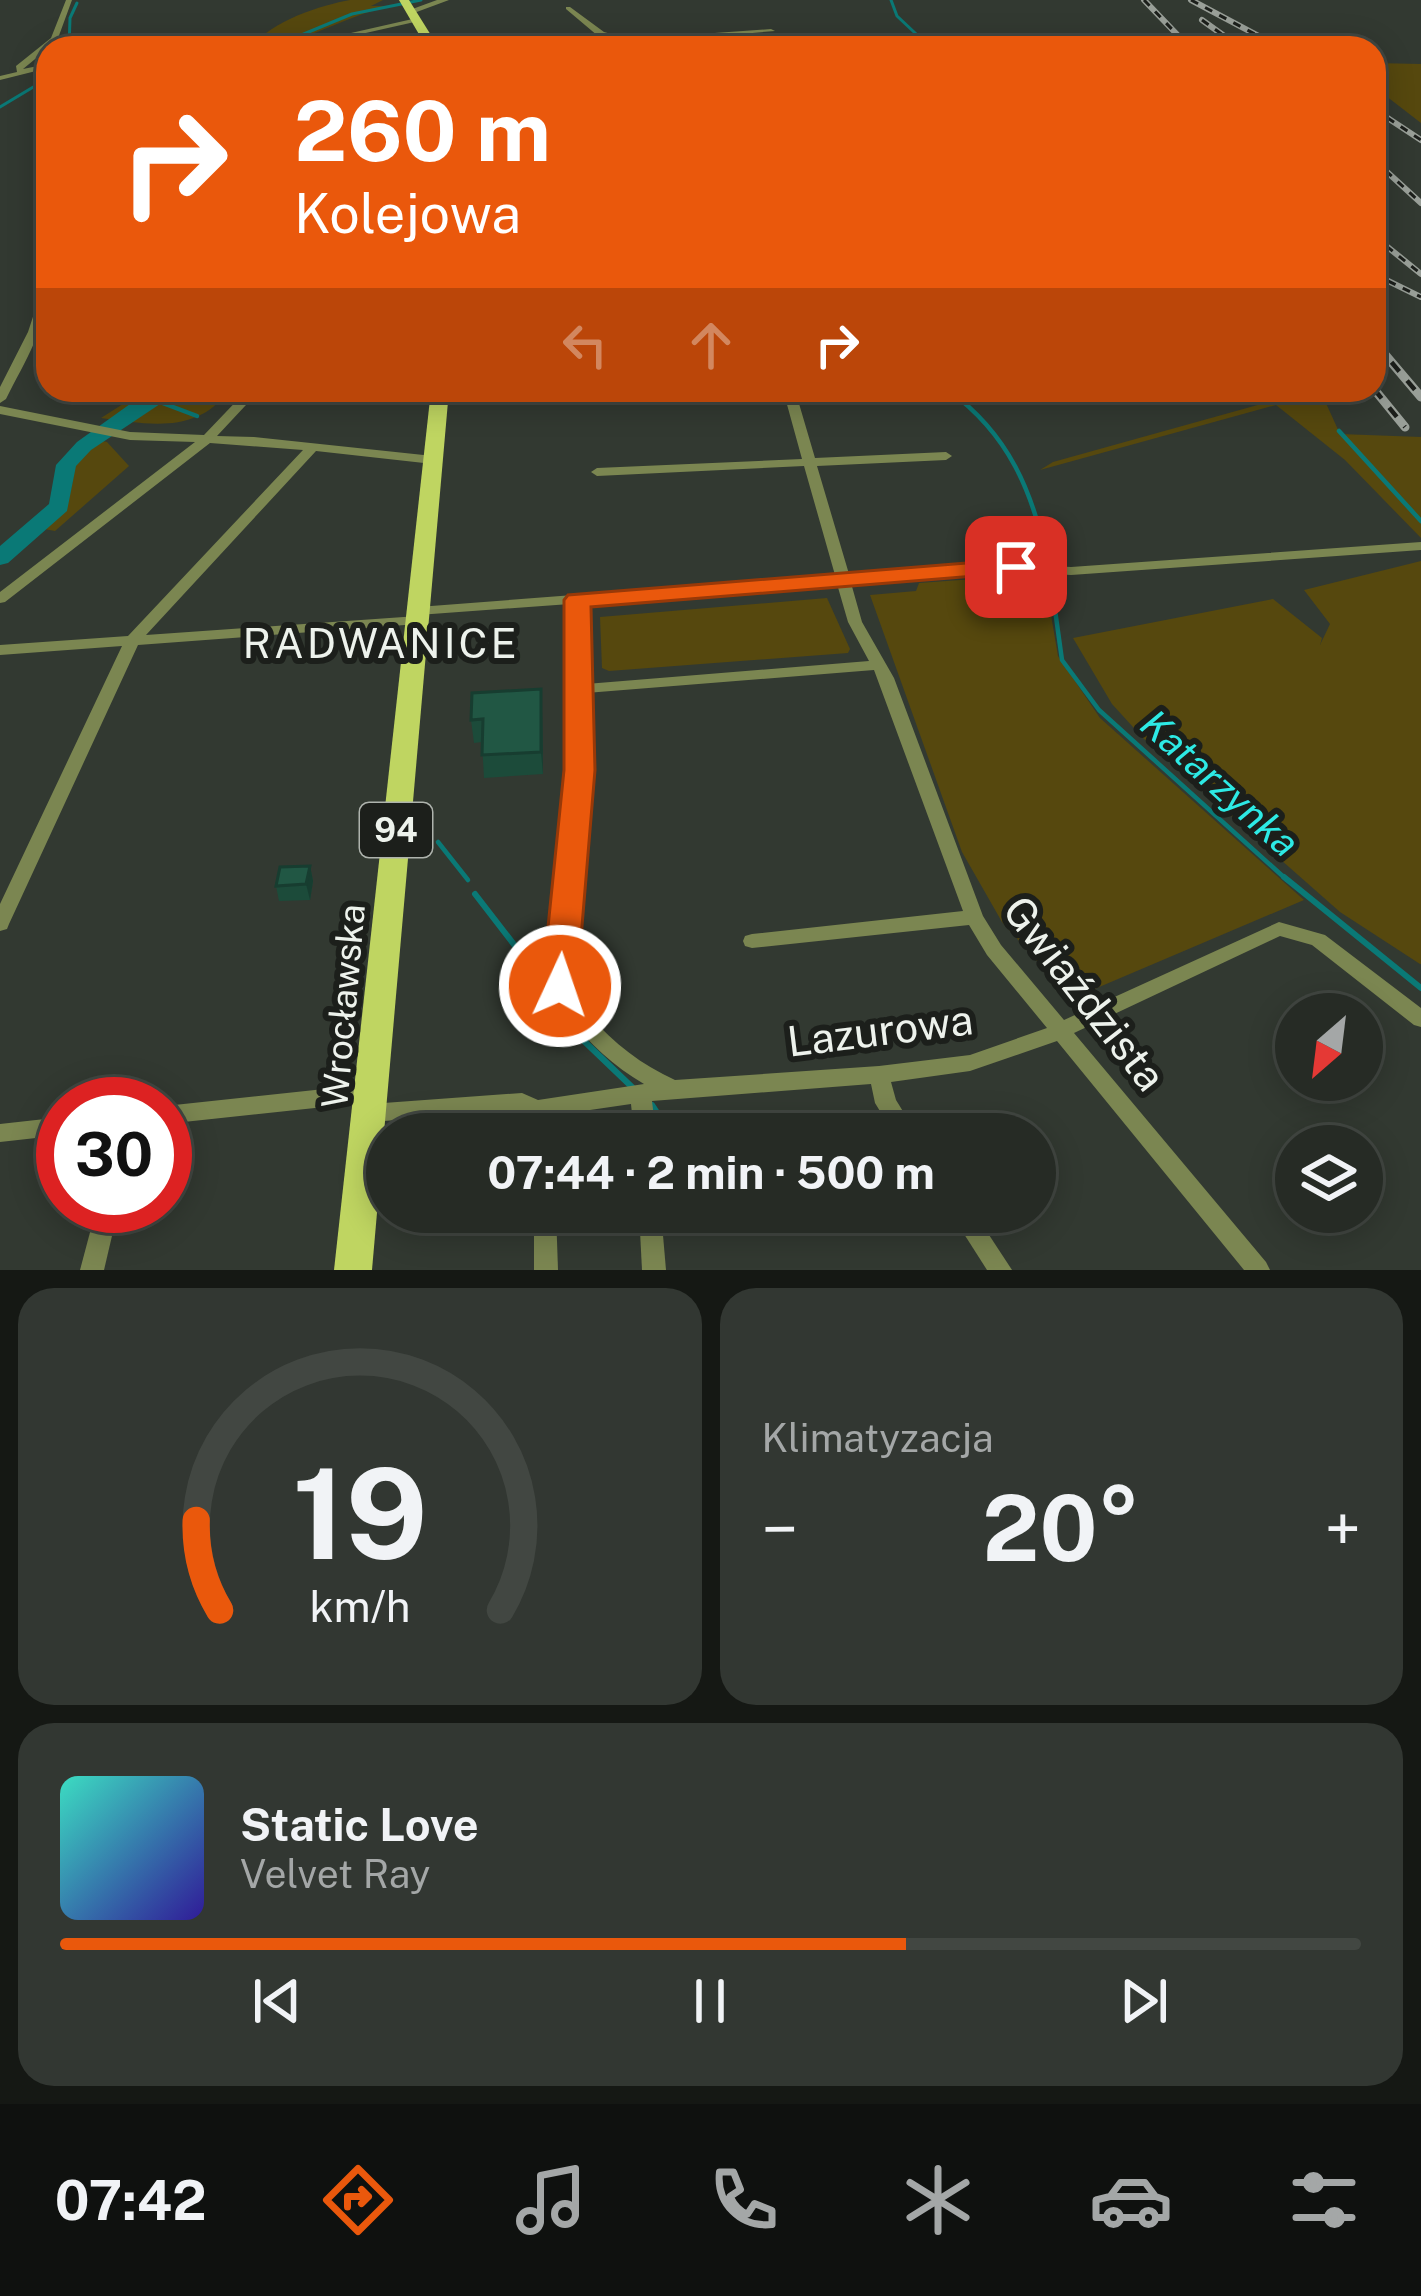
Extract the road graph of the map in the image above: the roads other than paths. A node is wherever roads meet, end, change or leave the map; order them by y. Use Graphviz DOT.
graph roads {
  1 [pos="69,0"];
  2 [pos="445,0"];
  3 [pos="568,8"];
  4 [pos="411,11"];
  5 [pos="771,31"];
  6 [pos="55,36"];
  7 [pos="329,36"];
  8 [pos="598,36"];
  9 [pos="698,36"];
  10 [pos="36,54"];
  11 [pos="10,76"];
  12 [pos="0,89"];
  13 [pos="36,325"];
  14 [pos="0,399"];
  15 [pos="243,402"];
  16 [pos="439,402"];
  17 [pos="793,402"];
  18 [pos="0,410"];
  19 [pos="207,440"];
  20 [pos="311,449"];
  21 [pos="946,456"];
  22 [pos="433,460"];
  23 [pos="811,463"];
  24 [pos="597,472"];
  25 [pos="1421,546"];
  26 [pos="842,580"];
  27 [pos="0,599"];
  28 [pos="577,600"];
  29 [pos="418,615"];
  30 [pos="132,641"];
  31 [pos="0,650"];
  32 [pos="880,665"];
  33 [pos="580,689"];
  34 [pos="974,917"];
  35 [pos="0,925"];
  36 [pos="752,941"];
  37 [pos="1421,1019"];
  38 [pos="1060,1030"];
  39 [pos="879,1076"];
  40 [pos="674,1090"];
  41 [pos="641,1094"];
  42 [pos="370,1103"];
  43 [pos="537,1109"];
  44 [pos="192,1113"];
  45 [pos="538,1113"];
  46 [pos="642,1113"];
  47 [pos="892,1113"];
  48 [pos="36,1129"];
  49 [pos="0,1133"];
  50 [pos="101,1233"];
  51 [pos="545,1233"];
  52 [pos="651,1233"];
  53 [pos="975,1233"];
  54 [pos="92,1270"];
  55 [pos="353,1270"];
  56 [pos="546,1270"];
  57 [pos="654,1270"];
  58 [pos="1000,1270"];
  59 [pos="1258,1270"];
  1 -- 6 [label="street"];
  2 -- 4 [label="street"];
  3 -- 8 [label="street"];
  4 -- 7 [label="street"];
  5 -- 9 [label="street"];
  10 -- 11 [label="street"];
  11 -- 12 [label="street"];
  13 -- 14 [label="street"];
  15 -- 19 [label="street"];
  16 -- 22 [label="main road, Wrocławska / 94"];
  17 -- 23 [label="street, Gwiaździsta"];
  18 -- 19 [label="street"];
  19 -- 20 [label="street"];
  19 -- 27 [label="street"];
  20 -- 22 [label="street"];
  20 -- 30 [label="street"];
  21 -- 23 [label="street"];
  22 -- 29 [label="main road, Wrocławska / 94"];
  23 -- 24 [label="street"];
  23 -- 26 [label="street, Gwiaździsta"];
  25 -- 26 [label="street"];
  26 -- 28 [label="street"];
  26 -- 32 [label="street, Gwiaździsta"];
  28 -- 29 [label="street"];
  28 -- 33 [label="street"];
  29 -- 30 [label="street"];
  29 -- 42 [label="main road, Wrocławska / 94"];
  30 -- 31 [label="street"];
  30 -- 35 [label="street"];
  32 -- 33 [label="street"];
  32 -- 34 [label="street, Gwiaździsta"];
  33 -- 40 [label="street"];
  34 -- 36 [label="street"];
  34 -- 38 [label="street, Gwiaździsta"];
  37 -- 38 [label="street, Lazurowa"];
  38 -- 39 [label="street, Lazurowa"];
  38 -- 59 [label="street, Gwiaździsta"];
  39 -- 40 [label="street, Lazurowa"];
  39 -- 47 [label="street"];
  40 -- 41 [label="street, Lazurowa"];
  41 -- 43 [label="street, Lazurowa"];
  41 -- 46 [label="street"];
  42 -- 43 [label="street, Lazurowa"];
  42 -- 44 [label="street, Lazurowa"];
  42 -- 55 [label="main road, Wrocławska / 94"];
  43 -- 45 [label="street"];
  48 -- 49 [label="street"];
  50 -- 54 [label="street"];
  51 -- 56 [label="street"];
  52 -- 57 [label="street"];
  53 -- 58 [label="street"];
}
